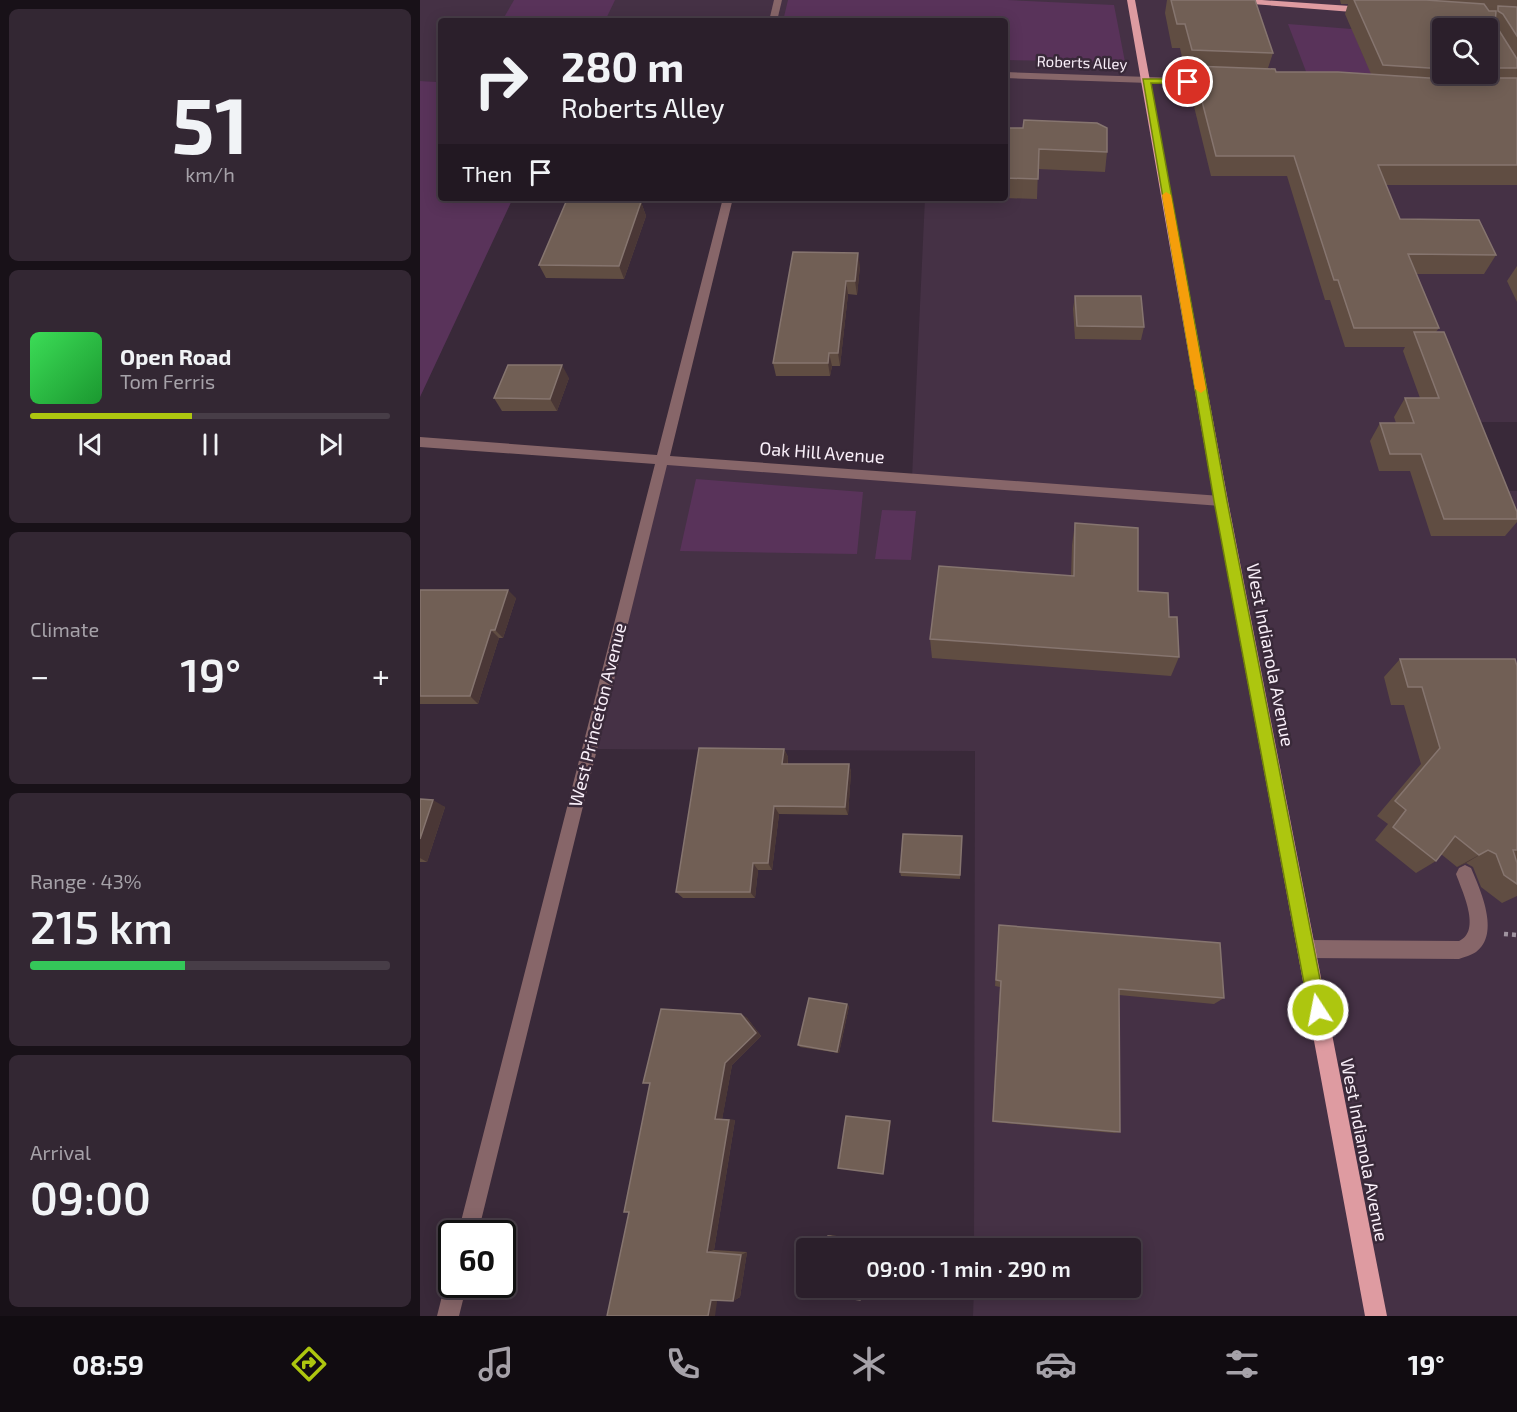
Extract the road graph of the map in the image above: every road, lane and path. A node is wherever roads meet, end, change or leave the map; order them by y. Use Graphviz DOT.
graph roads {
  1 [pos="778,0"];
  2 [pos="1131,0"];
  3 [pos="1227,0"];
  4 [pos="1369,11"];
  5 [pos="774,18"];
  6 [pos="1008,75"];
  7 [pos="1146,81"];
  8 [pos="1219,82"];
  9 [pos="727,201"];
  10 [pos="420,442"];
  11 [pos="662,460"];
  12 [pos="1221,501"];
  13 [pos="1465,874"];
  14 [pos="1306,949"];
  15 [pos="471,1220"];
  16 [pos="452,1298"];
  17 [pos="448,1316"];
  18 [pos="1376,1316"];
  1 -- 5 [label="street"];
  2 -- 7 [label="main road, West Indianola Avenue"];
  3 -- 4 [label="main road"];
  6 -- 7 [label="street, Roberts Alley"];
  7 -- 8 [label="street, Roberts Alley"];
  7 -- 12 [label="main road, West Indianola Avenue"];
  9 -- 11 [label="street, West Princeton Avenue"];
  10 -- 11 [label="street, Oak Hill Avenue"];
  11 -- 12 [label="street, Oak Hill Avenue"];
  11 -- 15 [label="street, West Princeton Avenue"];
  12 -- 14 [label="main road, West Indianola Avenue"];
  13 -- 14 [label="street"];
  14 -- 18 [label="main road, West Indianola Avenue"];
  16 -- 17 [label="street"];
}
